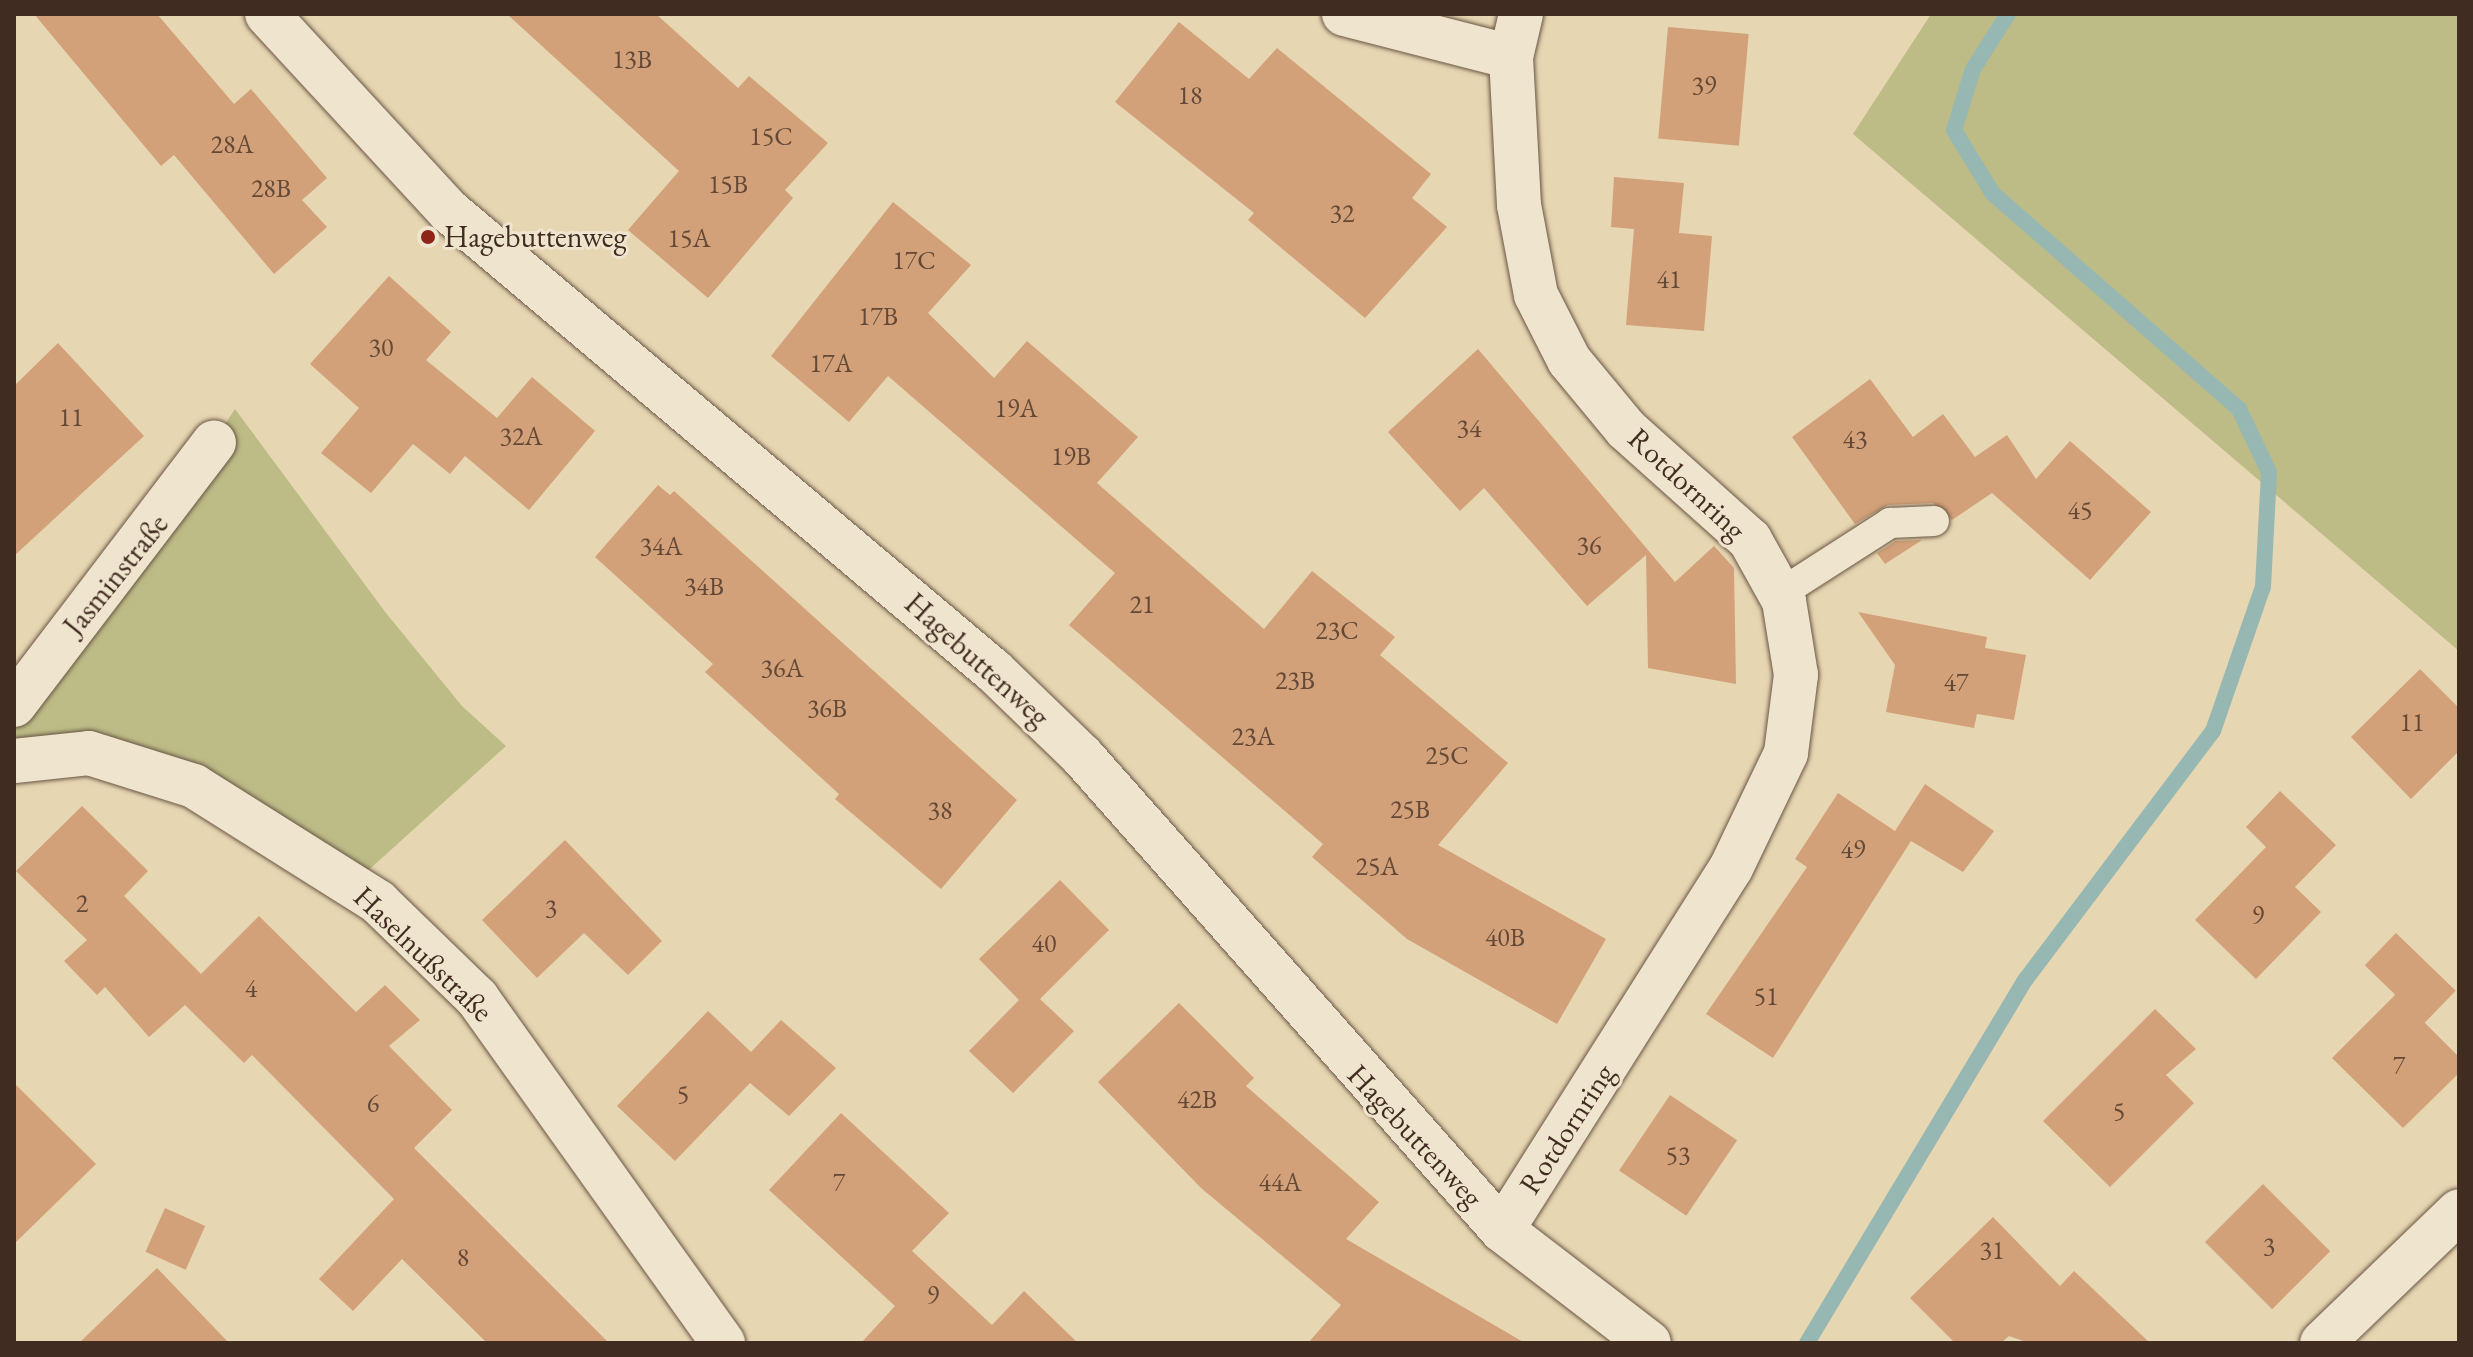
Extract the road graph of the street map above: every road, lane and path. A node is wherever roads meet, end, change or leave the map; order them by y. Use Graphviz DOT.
graph roads {
  1 [pos="267,14"];
  2 [pos="1344,14"];
  3 [pos="1521,14"];
  4 [pos="1511,57"];
  5 [pos="214,442"];
  6 [pos="1934,521"];
  7 [pos="1781,593"];
  8 [pos="14,705"];
  9 [pos="14,761"];
  10 [pos="2459,1211"];
  11 [pos="1502,1230"];
  12 [pos="723,1343"];
  13 [pos="1649,1343"];
  14 [pos="2322,1343"];
  1 -- 11 [label="street, Hagebuttenweg"];
  2 -- 4 [label="street"];
  3 -- 4 [label="street, Rotdornring"];
  4 -- 7 [label="street, Rotdornring"];
  5 -- 8 [label="street, Jasminstraße"];
  6 -- 7 [label="lane"];
  7 -- 11 [label="street, Rotdornring"];
  9 -- 12 [label="street, Haselnußstraße"];
  10 -- 14 [label="street"];
  11 -- 13 [label="street, Hagebuttenweg"];
}
